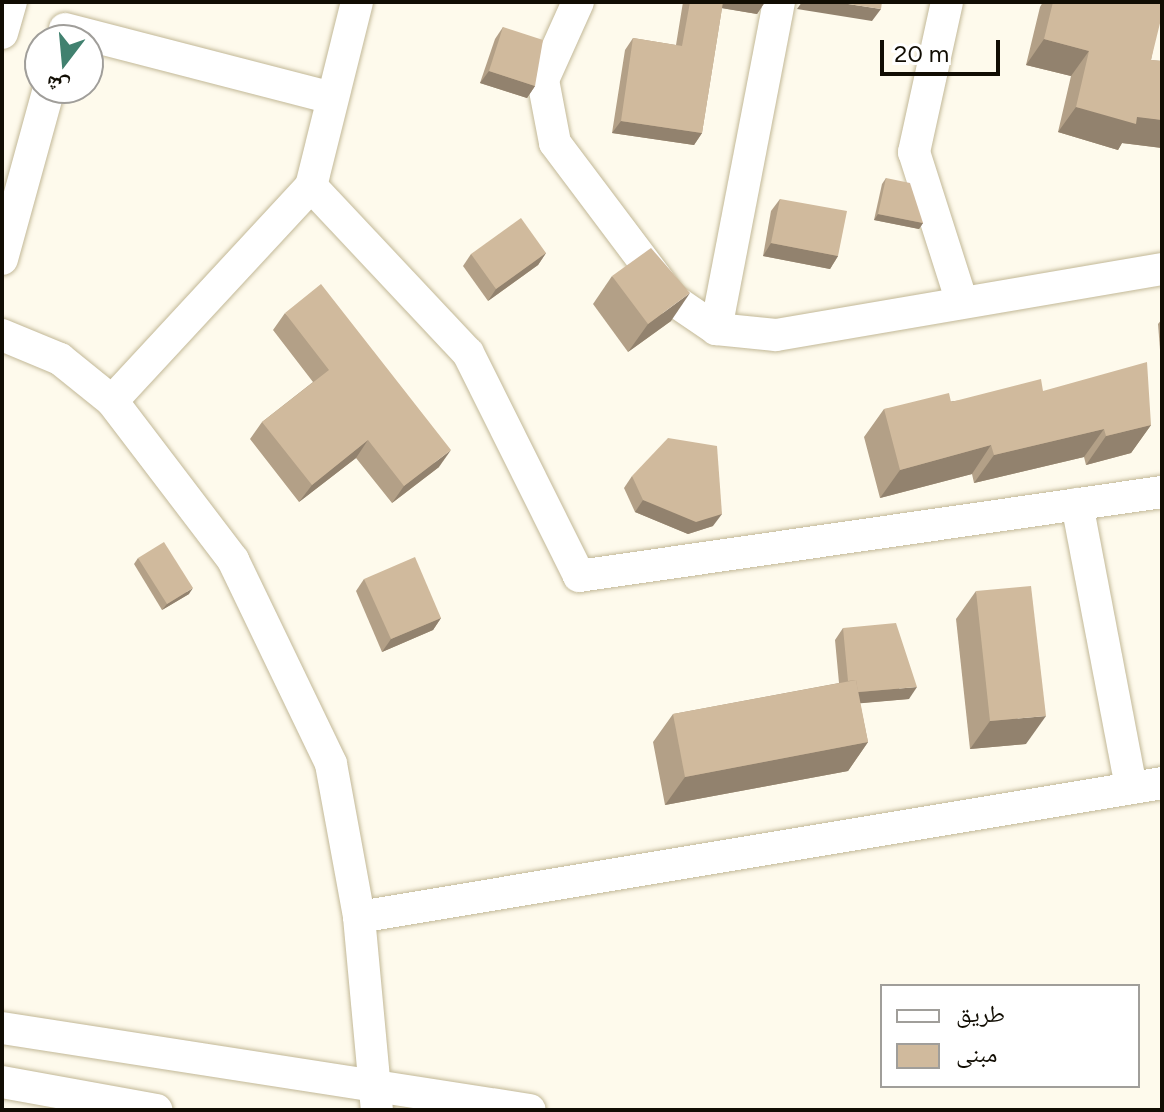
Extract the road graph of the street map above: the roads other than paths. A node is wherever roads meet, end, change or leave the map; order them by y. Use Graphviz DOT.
graph roads {
  1 [pos="11,2"];
  2 [pos="357,2"];
  3 [pos="578,2"];
  4 [pos="779,2"];
  5 [pos="947,2"];
  6 [pos="2,33"];
  7 [pos="104,35"];
  8 [pos="332,98"];
  9 [pos="45,104"];
  10 [pos="311,186"];
  11 [pos="3,254"];
  12 [pos="1162,269"];
  13 [pos="962,302"];
  14 [pos="716,329"];
  15 [pos="2,335"];
  16 [pos="112,401"];
  17 [pos="1162,492"];
  18 [pos="1077,504"];
  19 [pos="1146,786"];
  20 [pos="359,917"];
  21 [pos="2,1028"];
  22 [pos="2,1082"];
  23 [pos="376,1099"];
  24 [pos="156,1110"];
  25 [pos="530,1110"];
  1 -- 6 [label="street"];
  2 -- 8 [label="street"];
  3 -- 14 [label="street"];
  4 -- 14 [label="street"];
  5 -- 13 [label="street"];
  7 -- 8 [label="street"];
  8 -- 10 [label="street"];
  9 -- 11 [label="street"];
  10 -- 16 [label="street"];
  10 -- 18 [label="street"];
  12 -- 13 [label="street"];
  13 -- 14 [label="street"];
  15 -- 16 [label="street"];
  16 -- 20 [label="street"];
  17 -- 18 [label="street"];
  18 -- 19 [label="street"];
  19 -- 20 [label="street"];
  20 -- 23 [label="street"];
  21 -- 23 [label="street"];
  22 -- 24 [label="street"];
  23 -- 25 [label="street"];
}
